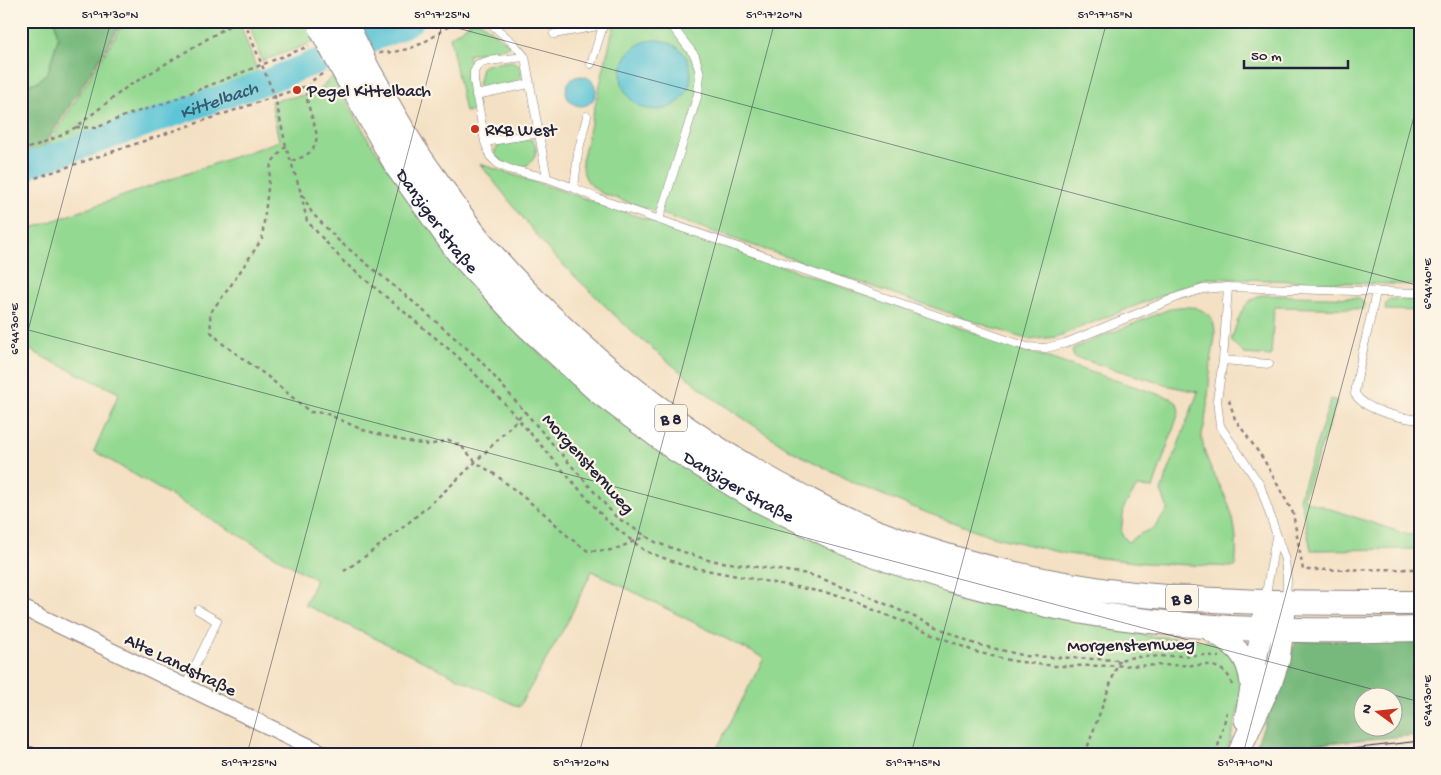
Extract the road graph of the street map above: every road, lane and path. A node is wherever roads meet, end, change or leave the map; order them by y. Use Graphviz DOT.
graph roads {
  1 [pos="237,21"];
  2 [pos="245,21"];
  3 [pos="488,21"];
  4 [pos="501,21"];
  5 [pos="668,21"];
  6 [pos="604,23"];
  7 [pos="328,24"];
  8 [pos="495,28"];
  9 [pos="554,34"];
  10 [pos="524,57"];
  11 [pos="261,64"];
  12 [pos="591,64"];
  13 [pos="357,73"];
  14 [pos="309,84"];
  15 [pos="530,84"];
  16 [pos="476,95"];
  17 [pos="275,97"];
  18 [pos="587,116"];
  19 [pos="76,127"];
  20 [pos="316,130"];
  21 [pos="538,133"];
  22 [pos="484,142"];
  23 [pos="286,146"];
  24 [pos="21,151"];
  25 [pos="291,161"];
  26 [pos="547,178"];
  27 [pos="21,184"];
  28 [pos="574,188"];
  29 [pos="300,190"];
  30 [pos="658,219"];
  31 [pos="1228,288"];
  32 [pos="1376,292"];
  33 [pos="1420,293"];
  34 [pos="1223,360"];
  35 [pos="1269,364"];
  36 [pos="1228,396"];
  37 [pos="525,411"];
  38 [pos="518,419"];
  39 [pos="1420,420"];
  40 [pos="477,462"];
  41 [pos="1276,534"];
  42 [pos="646,536"];
  43 [pos="634,542"];
  44 [pos="1420,569"];
  45 [pos="344,571"];
  46 [pos="1099,590"];
  47 [pos="1275,603"];
  48 [pos="1420,603"];
  49 [pos="21,607"];
  50 [pos="198,610"];
  51 [pos="1097,614"];
  52 [pos="1205,627"];
  53 [pos="1420,629"];
  54 [pos="1273,630"];
  55 [pos="1206,655"];
  56 [pos="1119,660"];
  57 [pos="1118,665"];
  58 [pos="185,687"];
  59 [pos="1242,689"];
  60 [pos="1228,709"];
  61 [pos="1239,749"];
  62 [pos="324,754"];
  63 [pos="1085,754"];
  64 [pos="1216,754"];
  1 -- 19 [label="path"];
  2 -- 11 [label="path, Morgensternweg"];
  3 -- 8 [label="lane"];
  4 -- 8 [label="lane"];
  5 -- 30 [label="lane"];
  6 -- 9 [label="lane"];
  6 -- 12 [label="lane"];
  7 -- 13 [label="highway, Danziger Straße / B 8, bridge"];
  8 -- 10 [label="lane"];
  10 -- 15 [label="lane"];
  10 -- 16 [label="lane"];
  11 -- 17 [label="path, Morgensternweg"];
  11 -- 19 [label="path"];
  13 -- 46 [label="highway, Danziger Straße / B 8"];
  13 -- 51 [label="highway, Danziger Straße / B 8"];
  14 -- 17 [label="path"];
  15 -- 16 [label="lane"];
  15 -- 21 [label="lane"];
  16 -- 22 [label="lane"];
  17 -- 23 [label="path, Morgensternweg"];
  17 -- 27 [label="path"];
  18 -- 28 [label="lane"];
  19 -- 24 [label="path"];
  20 -- 25 [label="path"];
  21 -- 22 [label="lane"];
  21 -- 26 [label="lane"];
  22 -- 26 [label="lane"];
  23 -- 25 [label="path, Morgensternweg"];
  23 -- 40 [label="path"];
  25 -- 29 [label="path, Morgensternweg"];
  26 -- 28 [label="lane"];
  28 -- 30 [label="lane"];
  29 -- 37 [label="path, Morgensternweg"];
  29 -- 38 [label="path"];
  30 -- 31 [label="lane"];
  31 -- 32 [label="lane"];
  31 -- 34 [label="lane"];
  32 -- 33 [label="lane"];
  32 -- 39 [label="lane"];
  34 -- 35 [label="lane"];
  34 -- 41 [label="lane"];
  36 -- 44 [label="path"];
  37 -- 38 [label="path"];
  37 -- 42 [label="path, Morgensternweg"];
  38 -- 40 [label="path"];
  38 -- 43 [label="path"];
  40 -- 43 [label="path"];
  40 -- 45 [label="path"];
  41 -- 47 [label="lane"];
  41 -- 47 [label="lane"];
  42 -- 43 [label="path"];
  42 -- 56 [label="path, Morgensternweg"];
  43 -- 57 [label="path"];
  46 -- 47 [label="main road, Danziger Straße / B 8"];
  47 -- 48 [label="main road, Danziger Straße / B 8"];
  47 -- 54 [label="main road"];
  49 -- 58 [label="street, Alte Landstraße"];
  50 -- 58 [label="lane"];
  51 -- 52 [label="main road, Danziger Straße / B 8"];
  52 -- 54 [label="main road, Danziger Straße / B 8"];
  52 -- 59 [label="main road"];
  53 -- 54 [label="main road, Danziger Straße / B 8"];
  54 -- 59 [label="main road"];
  54 -- 61 [label="main road"];
  55 -- 56 [label="path, Morgensternweg"];
  56 -- 57 [label="path"];
  57 -- 59 [label="path"];
  57 -- 63 [label="path"];
  58 -- 62 [label="street, Alte Landstraße"];
  59 -- 61 [label="main road"];
  60 -- 64 [label="path"];
}
